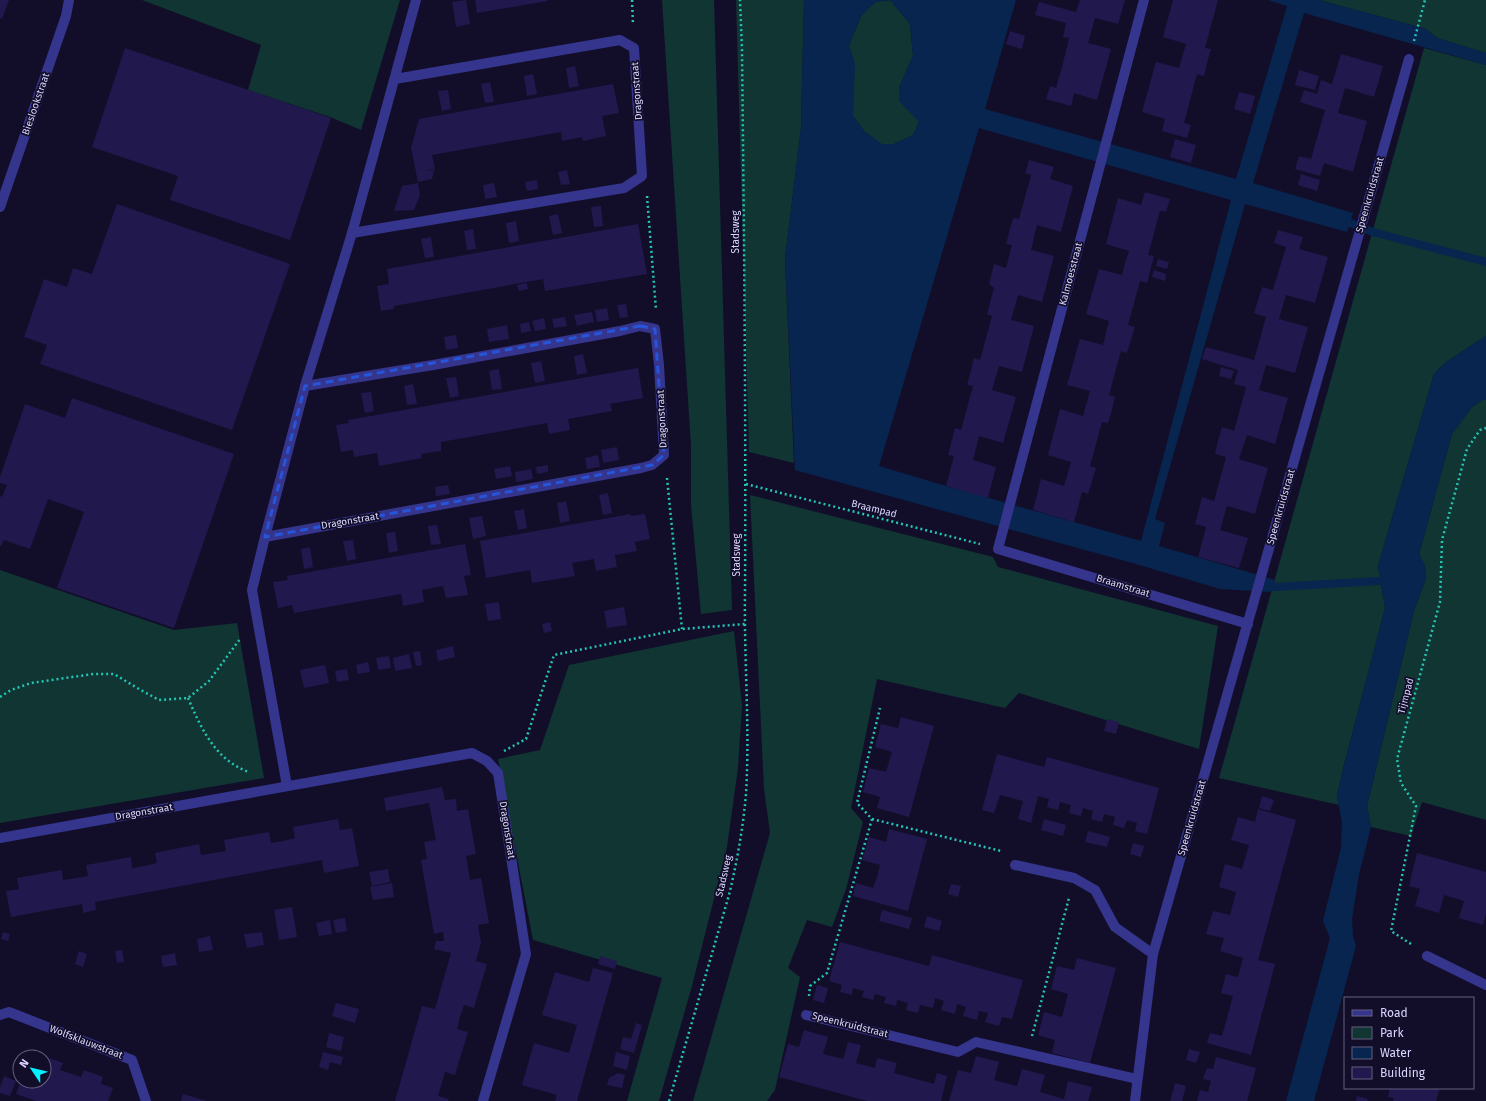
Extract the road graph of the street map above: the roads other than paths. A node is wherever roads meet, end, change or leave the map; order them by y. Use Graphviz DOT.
graph roads {
  1 [pos="69,0"];
  2 [pos="416,0"];
  3 [pos="1144,0"];
  4 [pos="1409,58"];
  5 [pos="395,79"];
  6 [pos="0,207"];
  7 [pos="352,233"];
  8 [pos="305,386"];
  9 [pos="265,537"];
  10 [pos="998,549"];
  11 [pos="1248,624"];
  12 [pos="287,786"];
  13 [pos="0,838"];
  14 [pos="1015,865"];
  15 [pos="1153,954"];
  16 [pos="1428,956"];
  17 [pos="1486,985"];
  18 [pos="0,1014"];
  19 [pos="806,1015"];
  20 [pos="1138,1079"];
  21 [pos="146,1101"];
  22 [pos="483,1101"];
  23 [pos="1135,1101"];
  1 -- 6 [label="street, Bieslookstraat"];
  2 -- 5 [label="street"];
  3 -- 10 [label="street, Kalmoesstraat"];
  4 -- 11 [label="street, Speenkruidstraat"];
  5 -- 7 [label="street"];
  5 -- 7 [label="street, Dragonstraat"];
  7 -- 8 [label="street"];
  8 -- 9 [label="street"];
  8 -- 9 [label="street, Dragonstraat"];
  9 -- 12 [label="street"];
  10 -- 11 [label="street, Braamstraat"];
  11 -- 15 [label="street, Speenkruidstraat"];
  12 -- 13 [label="street, Dragonstraat"];
  12 -- 22 [label="street, Dragonstraat"];
  14 -- 15 [label="street"];
  15 -- 20 [label="street, Speenkruidstraat"];
  16 -- 17 [label="street"];
  18 -- 21 [label="street, Wolfsklauwstraat"];
  19 -- 20 [label="street, Speenkruidstraat"];
  20 -- 23 [label="street, Speenkruidstraat"];
}
